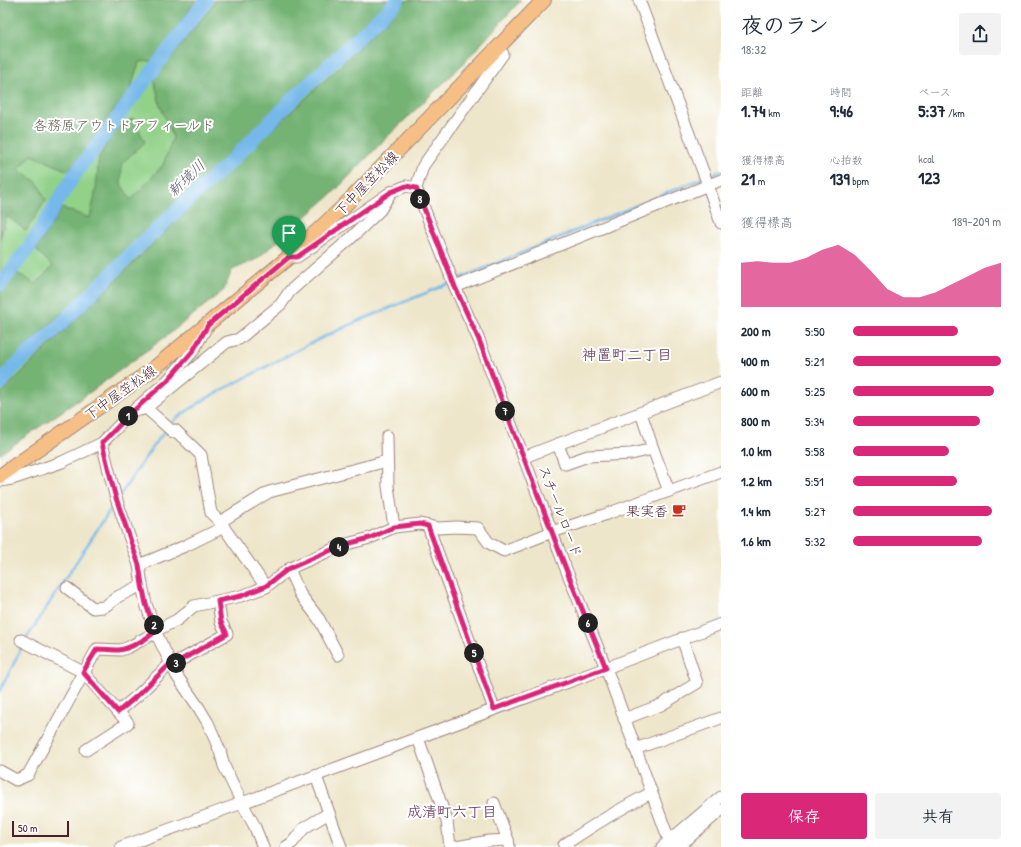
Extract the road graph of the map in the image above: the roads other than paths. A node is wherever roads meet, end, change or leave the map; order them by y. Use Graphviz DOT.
graph roads {
  1 [pos="544,0"];
  2 [pos="639,0"];
  3 [pos="502,48"];
  4 [pos="721,180"];
  5 [pos="708,185"];
  6 [pos="416,188"];
  7 [pos="391,192"];
  8 [pos="721,223"];
  9 [pos="289,257"];
  10 [pos="453,282"];
  11 [pos="208,325"];
  12 [pos="721,382"];
  13 [pos="146,408"];
  14 [pos="132,412"];
  15 [pos="641,413"];
  16 [pos="387,436"];
  17 [pos="102,443"];
  18 [pos="558,444"];
  19 [pos="653,448"];
  20 [pos="524,457"];
  21 [pos="387,461"];
  22 [pos="721,472"];
  23 [pos="0,476"];
  24 [pos="0,481"];
  25 [pos="669,491"];
  26 [pos="222,524"];
  27 [pos="428,526"];
  28 [pos="394,527"];
  29 [pos="552,532"];
  30 [pos="139,565"];
  31 [pos="288,569"];
  32 [pos="142,585"];
  33 [pos="266,586"];
  34 [pos="67,588"];
  35 [pos="218,601"];
  36 [pos="721,624"];
  37 [pos="155,631"];
  38 [pos="682,638"];
  39 [pos="23,641"];
  40 [pos="338,655"];
  41 [pos="171,664"];
  42 [pos="606,668"];
  43 [pos="83,672"];
  44 [pos="494,709"];
  45 [pos="118,712"];
  46 [pos="721,718"];
  47 [pos="624,719"];
  48 [pos="418,738"];
  49 [pos="635,749"];
  50 [pos="86,750"];
  51 [pos="0,771"];
  52 [pos="316,776"];
  53 [pos="651,793"];
  54 [pos="721,797"];
  55 [pos="242,803"];
  56 [pos="494,803"];
  57 [pos="721,810"];
  58 [pos="329,813"];
  59 [pos="508,844"];
  60 [pos="670,845"];
  61 [pos="121,847"];
  62 [pos="263,847"];
  63 [pos="286,847"];
  64 [pos="341,847"];
  65 [pos="450,847"];
  66 [pos="456,847"];
  67 [pos="564,847"];
  1 -- 3 [label="main road, 下中屋笠松線"];
  2 -- 5 [label="street"];
  3 -- 6 [label="street"];
  3 -- 9 [label="main road, 下中屋笠松線"];
  4 -- 5 [label="street"];
  5 -- 8 [label="street"];
  5 -- 10 [label="street"];
  6 -- 7 [label="street"];
  6 -- 10 [label="street, スチールロード"];
  7 -- 9 [label="street"];
  7 -- 13 [label="street"];
  9 -- 11 [label="main road, 下中屋笠松線"];
  10 -- 20 [label="street, スチールロード"];
  11 -- 14 [label="street"];
  11 -- 23 [label="main road, 下中屋笠松線"];
  12 -- 15 [label="street"];
  13 -- 14 [label="street"];
  13 -- 26 [label="street"];
  14 -- 17 [label="street"];
  15 -- 18 [label="street"];
  15 -- 19 [label="street"];
  16 -- 21 [label="street"];
  17 -- 24 [label="street"];
  17 -- 30 [label="street"];
  18 -- 19 [label="street"];
  18 -- 20 [label="street"];
  19 -- 25 [label="street"];
  20 -- 29 [label="street, スチールロード"];
  21 -- 26 [label="street"];
  21 -- 28 [label="street"];
  22 -- 25 [label="street"];
  25 -- 29 [label="street"];
  26 -- 30 [label="street"];
  26 -- 33 [label="street"];
  27 -- 28 [label="street"];
  27 -- 29 [label="street"];
  27 -- 44 [label="street"];
  28 -- 31 [label="street"];
  29 -- 42 [label="street, スチールロード"];
  30 -- 32 [label="street"];
  31 -- 33 [label="street"];
  31 -- 40 [label="street"];
  32 -- 34 [label="street"];
  32 -- 37 [label="street"];
  33 -- 35 [label="street"];
  35 -- 37 [label="street"];
  35 -- 41 [label="street"];
  36 -- 38 [label="street"];
  37 -- 41 [label="street"];
  37 -- 43 [label="street"];
  38 -- 42 [label="street"];
  38 -- 47 [label="street"];
  39 -- 43 [label="street"];
  41 -- 45 [label="street"];
  41 -- 55 [label="street"];
  42 -- 44 [label="street"];
  42 -- 47 [label="street, スチールロード"];
  43 -- 45 [label="street"];
  43 -- 51 [label="street"];
  44 -- 48 [label="street"];
  45 -- 50 [label="street"];
  46 -- 49 [label="street"];
  47 -- 49 [label="street, スチールロード"];
  48 -- 52 [label="street"];
  48 -- 65 [label="street"];
  49 -- 53 [label="street, スチールロード"];
  52 -- 55 [label="street"];
  52 -- 58 [label="street"];
  53 -- 60 [label="street, スチールロード"];
  53 -- 67 [label="street"];
  54 -- 60 [label="street"];
  55 -- 61 [label="street"];
  55 -- 62 [label="street"];
  56 -- 59 [label="street"];
  57 -- 60 [label="street"];
  58 -- 63 [label="street"];
  58 -- 64 [label="street"];
  59 -- 66 [label="street"];
}
